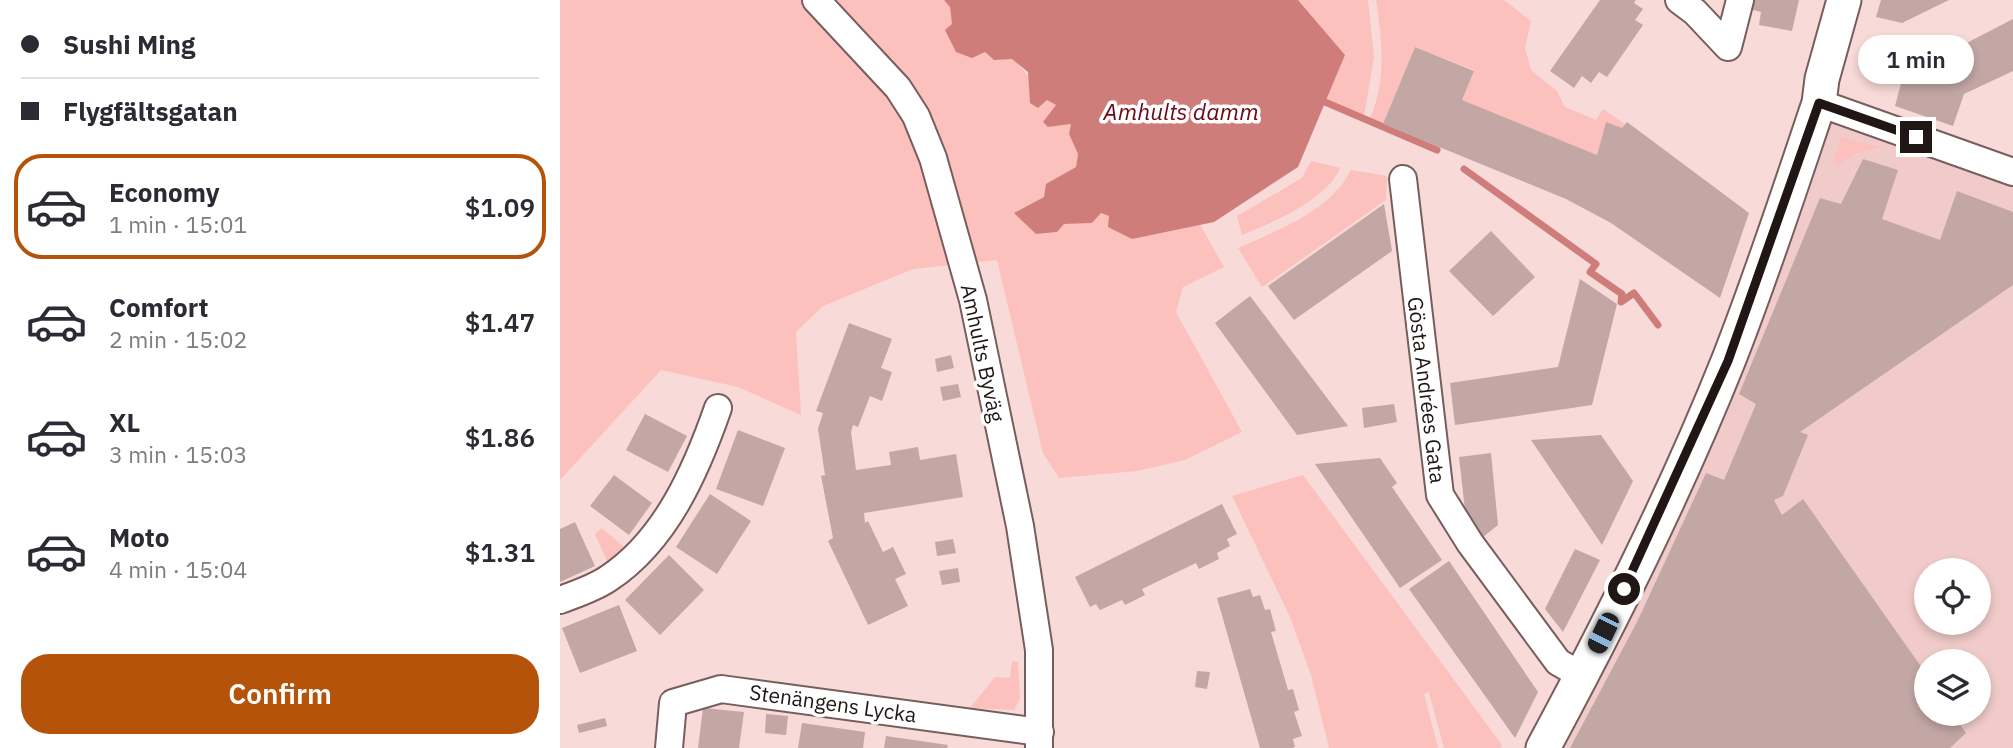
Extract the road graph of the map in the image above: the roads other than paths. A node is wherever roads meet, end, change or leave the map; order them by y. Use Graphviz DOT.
graph roads {
  1 [pos="816,0"];
  2 [pos="1679,0"];
  3 [pos="1740,0"];
  4 [pos="1844,0"];
  5 [pos="1819,103"];
  6 [pos="2013,172"];
  7 [pos="1403,180"];
  8 [pos="718,408"];
  9 [pos="560,600"];
  10 [pos="1582,676"];
  11 [pos="1039,740"];
  12 [pos="669,748"];
  13 [pos="1543,748"];
  1 -- 11 [label="street, Amhults Byväg"];
  2 -- 3 [label="street"];
  4 -- 5 [label="street"];
  5 -- 6 [label="street"];
  5 -- 10 [label="street"];
  7 -- 10 [label="street, Gösta Andrées Gata"];
  8 -- 9 [label="street"];
  10 -- 13 [label="street"];
  11 -- 12 [label="street, Stenängens Lycka"];
}
